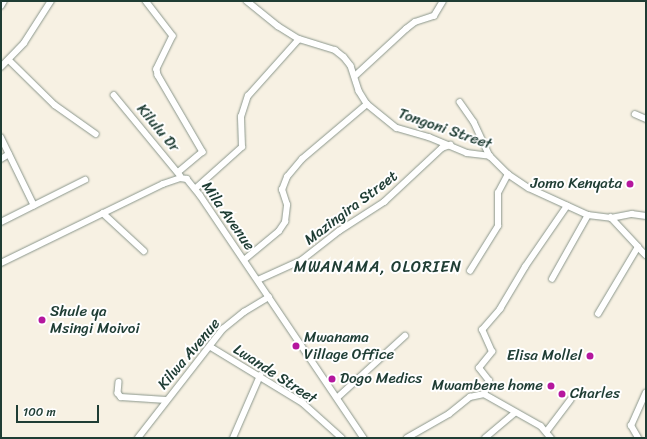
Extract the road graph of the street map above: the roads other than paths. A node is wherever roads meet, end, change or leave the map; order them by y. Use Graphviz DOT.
graph roads {
  1 [pos="4,1"];
  2 [pos="51,1"];
  3 [pos="146,1"];
  4 [pos="247,1"];
  5 [pos="443,1"];
  6 [pos="1,6"];
  7 [pos="299,39"];
  8 [pos="9,60"];
  9 [pos="1,67"];
  10 [pos="356,74"];
  11 [pos="114,95"];
  12 [pos="460,102"];
  13 [pos="367,104"];
  14 [pos="635,114"];
  15 [pos="646,118"];
  16 [pos="96,134"];
  17 [pos="1,138"];
  18 [pos="450,145"];
  19 [pos="9,154"];
  20 [pos="490,156"];
  21 [pos="1,158"];
  22 [pos="508,174"];
  23 [pos="180,175"];
  24 [pos="85,180"];
  25 [pos="195,189"];
  26 [pos="34,205"];
  27 [pos="567,206"];
  28 [pos="103,213"];
  29 [pos="588,215"];
  30 [pos="646,216"];
  31 [pos="611,218"];
  32 [pos="1,222"];
  33 [pos="638,247"];
  34 [pos="144,251"];
  35 [pos="646,255"];
  36 [pos="244,260"];
  37 [pos="1,263"];
  38 [pos="470,271"];
  39 [pos="552,279"];
  40 [pos="258,280"];
  41 [pos="269,297"];
  42 [pos="598,314"];
  43 [pos="405,336"];
  44 [pos="211,347"];
  45 [pos="260,376"];
  46 [pos="119,382"];
  47 [pos="646,393"];
  48 [pos="484,394"];
  49 [pos="337,398"];
  50 [pos="166,400"];
  51 [pos="570,400"];
  52 [pos="515,413"];
  53 [pos="547,431"];
  54 [pos="138,438"];
  55 [pos="233,438"];
  56 [pos="342,438"];
  57 [pos="364,438"];
  58 [pos="407,438"];
  59 [pos="485,438"];
  60 [pos="551,438"];
  61 [pos="638,438"];
  1 -- 6 [label="street"];
  2 -- 8 [label="street"];
  3 -- 23 [label="street"];
  4 -- 7 [label="street, Tongoni Street"];
  5 -- 10 [label="street"];
  7 -- 10 [label="street, Tongoni Street"];
  7 -- 25 [label="street"];
  8 -- 9 [label="street"];
  8 -- 16 [label="street"];
  10 -- 13 [label="street, Tongoni Street"];
  11 -- 23 [label="street, Kilulu Dr"];
  12 -- 20 [label="street"];
  13 -- 18 [label="street, Tongoni Street"];
  13 -- 36 [label="street"];
  14 -- 15 [label="street"];
  17 -- 19 [label="street"];
  18 -- 20 [label="street, Tongoni Street"];
  18 -- 40 [label="street, Mazingira Street"];
  19 -- 21 [label="street"];
  19 -- 26 [label="street"];
  20 -- 22 [label="street, Tongoni Street"];
  22 -- 27 [label="street, Tongoni Street"];
  22 -- 38 [label="street"];
  23 -- 25 [label="street, Mila Avenue"];
  23 -- 28 [label="street, Mila Avenue"];
  24 -- 26 [label="street"];
  25 -- 36 [label="street, Mila Avenue"];
  26 -- 32 [label="street"];
  27 -- 29 [label="street, Tongoni Street"];
  27 -- 48 [label="street"];
  28 -- 34 [label="street"];
  28 -- 37 [label="street, Mila Avenue"];
  29 -- 31 [label="street, Tongoni Street"];
  29 -- 39 [label="street"];
  30 -- 31 [label="street, Tongoni Street"];
  31 -- 33 [label="street"];
  33 -- 35 [label="street"];
  33 -- 42 [label="street"];
  36 -- 40 [label="street, Mila Avenue"];
  40 -- 41 [label="street, Mila Avenue"];
  41 -- 44 [label="street, Kilwa Avenue"];
  41 -- 49 [label="street, Mila Avenue"];
  43 -- 49 [label="street"];
  44 -- 45 [label="street, Lwande Street"];
  44 -- 50 [label="street, Kilwa Avenue"];
  45 -- 55 [label="street"];
  45 -- 56 [label="street, Lwande Street"];
  46 -- 50 [label="street"];
  47 -- 61 [label="street"];
  48 -- 52 [label="street"];
  48 -- 58 [label="street"];
  49 -- 57 [label="street, Mila Avenue"];
  50 -- 54 [label="street, Kilwa Avenue"];
  51 -- 53 [label="street"];
  52 -- 53 [label="street"];
  52 -- 59 [label="street"];
  53 -- 60 [label="street"];
}
